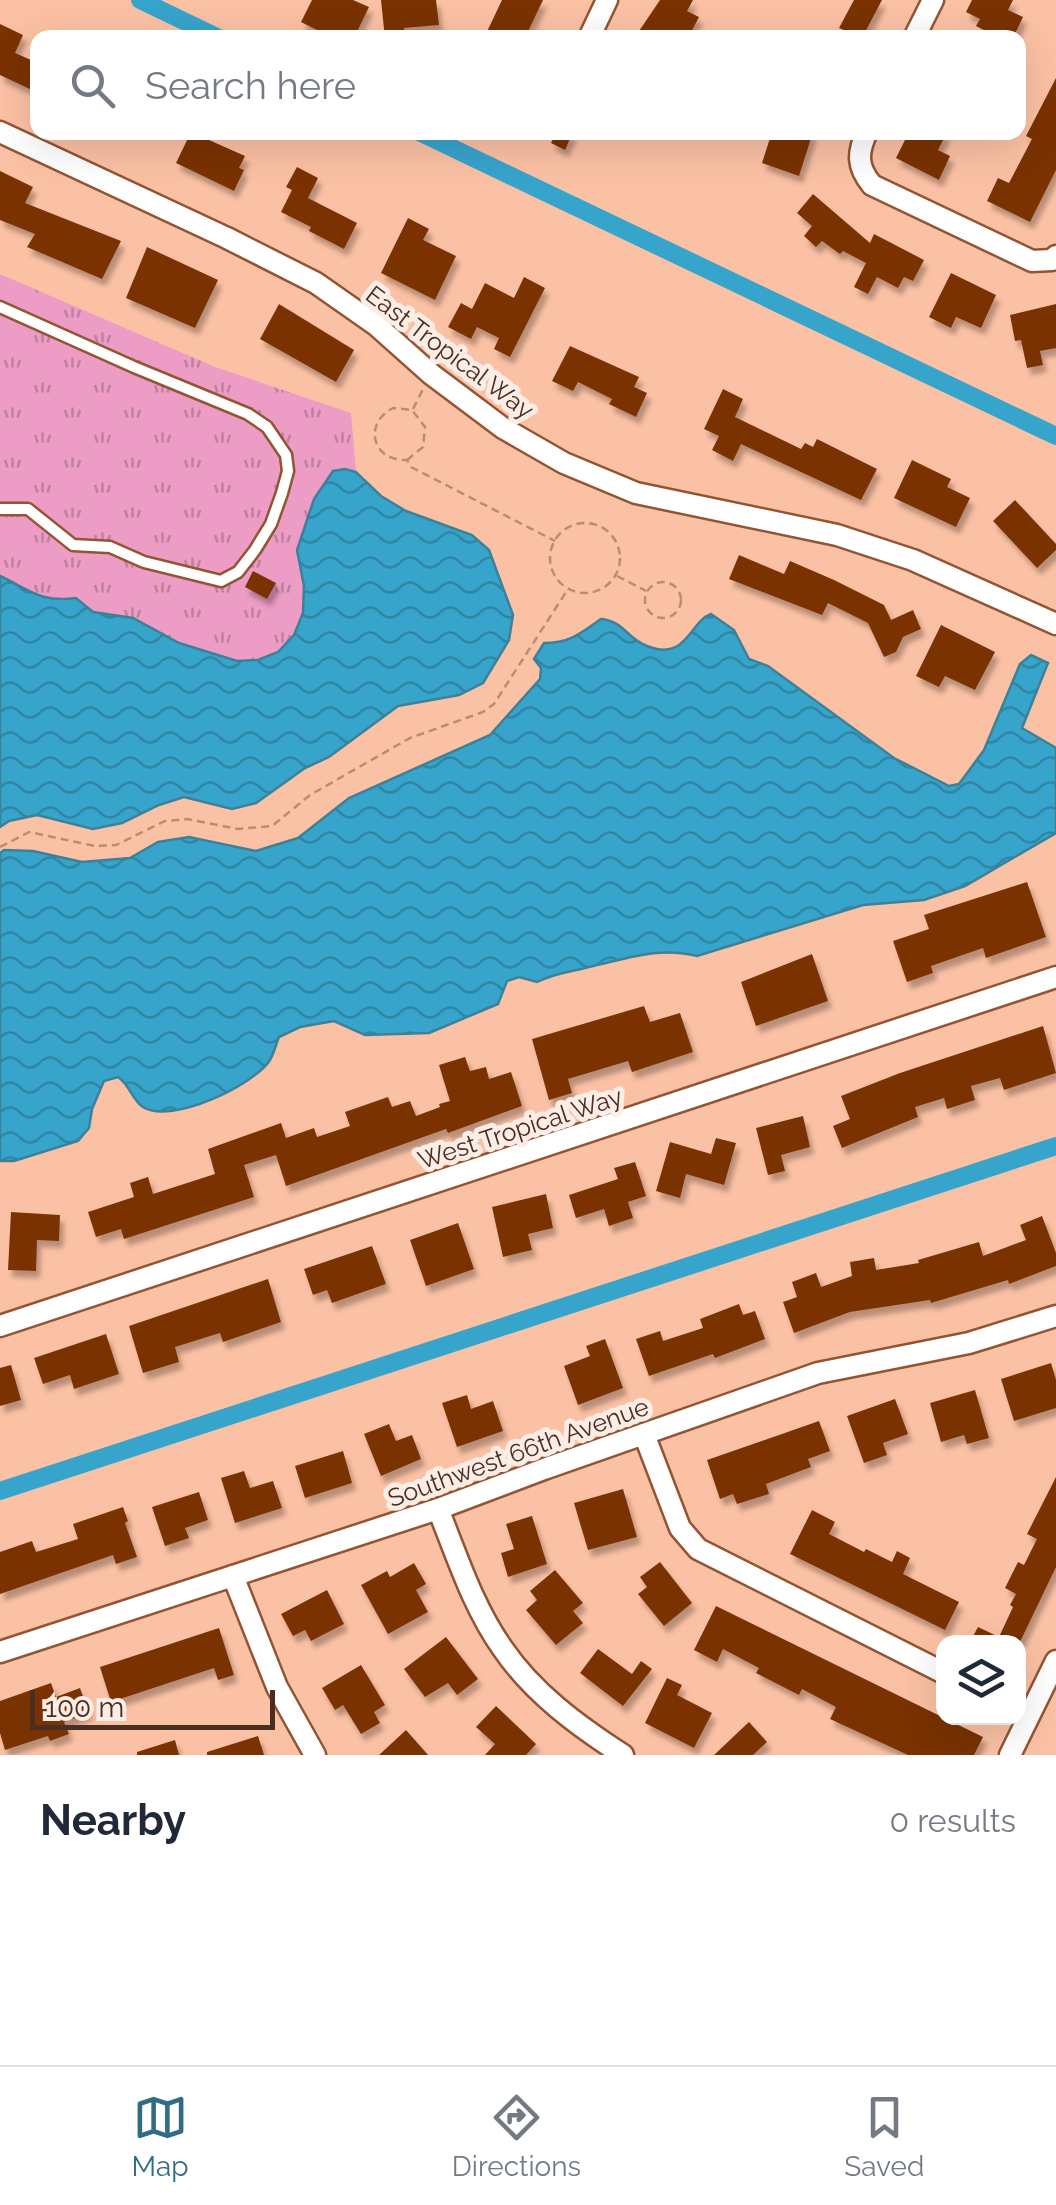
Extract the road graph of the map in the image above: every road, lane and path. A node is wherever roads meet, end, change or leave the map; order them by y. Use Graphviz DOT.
graph roads {
  1 [pos="607,0"];
  2 [pos="933,0"];
  3 [pos="593,30"];
  4 [pos="918,30"];
  5 [pos="0,132"];
  6 [pos="864,140"];
  7 [pos="1054,258"];
  8 [pos="0,307"];
  9 [pos="431,374"];
  10 [pos="412,410"];
  11 [pos="407,460"];
  12 [pos="0,509"];
  13 [pos="555,541"];
  14 [pos="238,572"];
  15 [pos="616,575"];
  16 [pos="249,579"];
  17 [pos="568,589"];
  18 [pos="647,591"];
  19 [pos="1056,624"];
  20 [pos="0,847"];
  21 [pos="1056,978"];
  22 [pos="1056,1316"];
  23 [pos="0,1326"];
  24 [pos="644,1434"];
  25 [pos="438,1509"];
  26 [pos="233,1576"];
  27 [pos="0,1652"];
  28 [pos="1056,1661"];
  29 [pos="936,1669"];
  30 [pos="1026,1710"];
  31 [pos="1020,1725"];
  32 [pos="315,1755"];
  33 [pos="623,1755"];
  34 [pos="1010,1755"];
  1 -- 3 [label="street"];
  2 -- 4 [label="street"];
  5 -- 9 [label="street, East Tropical Way"];
  6 -- 7 [label="street"];
  8 -- 14 [label="lane"];
  9 -- 10 [label="path"];
  9 -- 19 [label="street, East Tropical Way"];
  10 -- 11 [label="path"];
  10 -- 11 [label="path"];
  11 -- 13 [label="path"];
  12 -- 14 [label="lane"];
  13 -- 15 [label="path"];
  13 -- 17 [label="path"];
  14 -- 16 [label="lane"];
  15 -- 17 [label="path"];
  15 -- 18 [label="path"];
  17 -- 20 [label="path"];
  18 -- 18 [label="path"];
  21 -- 23 [label="street, West Tropical Way"];
  22 -- 24 [label="street, Southwest 66th Avenue"];
  24 -- 25 [label="street, Southwest 66th Avenue"];
  24 -- 29 [label="street"];
  25 -- 26 [label="street, Southwest 66th Avenue"];
  25 -- 33 [label="street"];
  26 -- 27 [label="street, Southwest 66th Avenue"];
  26 -- 32 [label="street"];
  28 -- 30 [label="street"];
  31 -- 34 [label="street"];
}
